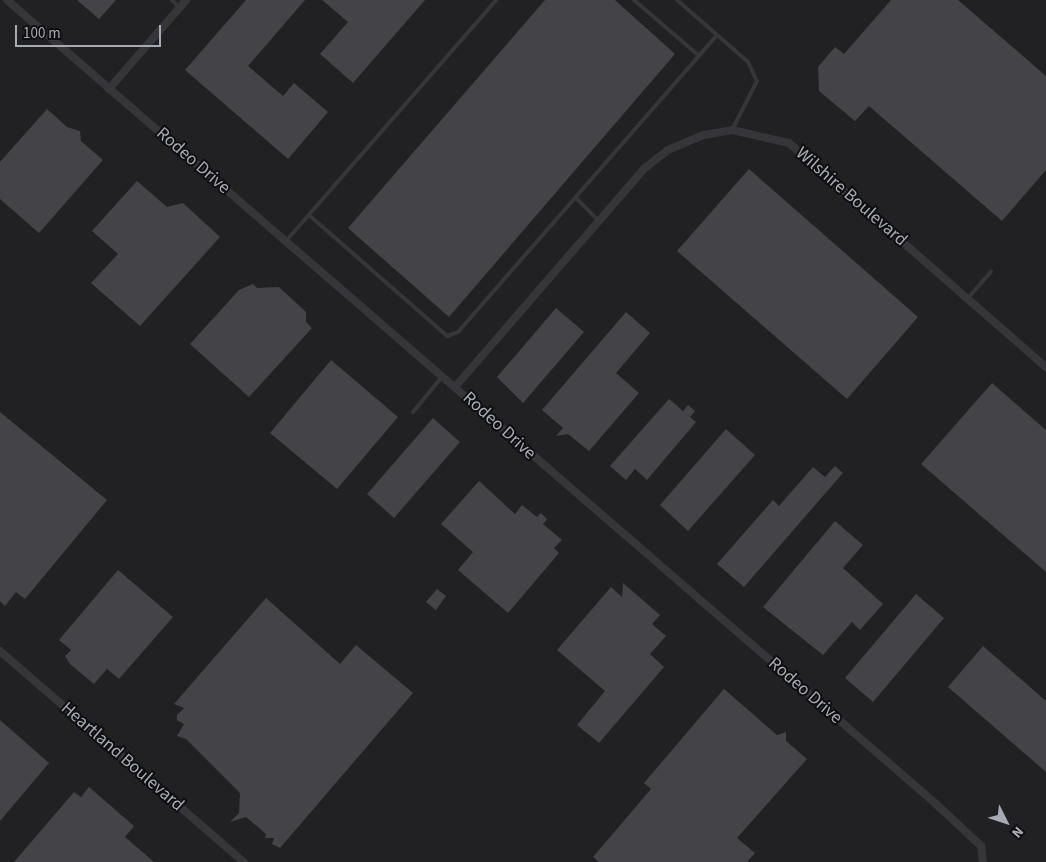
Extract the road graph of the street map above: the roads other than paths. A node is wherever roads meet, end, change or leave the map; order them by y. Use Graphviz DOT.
graph roads {
  1 [pos="7,0"];
  2 [pos="172,0"];
  3 [pos="186,0"];
  4 [pos="496,0"];
  5 [pos="634,0"];
  6 [pos="677,0"];
  7 [pos="180,7"];
  8 [pos="717,35"];
  9 [pos="698,56"];
  10 [pos="109,89"];
  11 [pos="732,130"];
  12 [pos="576,198"];
  13 [pos="309,216"];
  14 [pos="599,221"];
  15 [pos="286,241"];
  16 [pos="991,272"];
  17 [pos="968,298"];
  18 [pos="1046,367"];
  19 [pos="443,377"];
  20 [pos="455,387"];
  21 [pos="413,412"];
  22 [pos="0,651"];
  23 [pos="983,859"];
  24 [pos="244,862"];
  1 -- 10 [label="street, Rodeo Drive"];
  2 -- 7 [label="lane"];
  3 -- 7 [label="street"];
  4 -- 13 [label="lane"];
  5 -- 9 [label="lane"];
  6 -- 8 [label="lane"];
  7 -- 10 [label="street"];
  8 -- 9 [label="lane"];
  8 -- 11 [label="lane"];
  9 -- 12 [label="lane"];
  10 -- 15 [label="street, Rodeo Drive"];
  11 -- 14 [label="street, Wilshire Boulevard"];
  11 -- 17 [label="street, Wilshire Boulevard"];
  12 -- 13 [label="lane"];
  12 -- 14 [label="lane"];
  13 -- 15 [label="lane"];
  14 -- 20 [label="street, Wilshire Boulevard"];
  15 -- 19 [label="street, Rodeo Drive"];
  16 -- 17 [label="lane"];
  17 -- 18 [label="street, Wilshire Boulevard"];
  19 -- 20 [label="street, Rodeo Drive"];
  19 -- 21 [label="lane"];
  20 -- 23 [label="street, Rodeo Drive"];
  22 -- 24 [label="street, Heartland Boulevard"];
}
